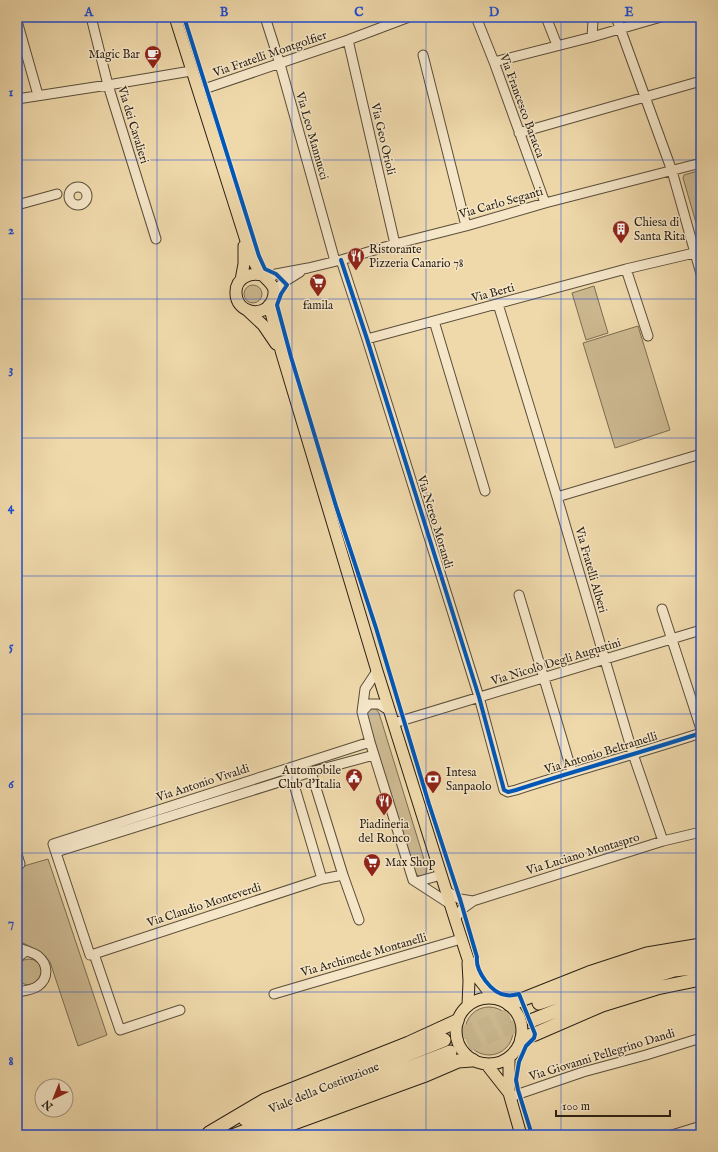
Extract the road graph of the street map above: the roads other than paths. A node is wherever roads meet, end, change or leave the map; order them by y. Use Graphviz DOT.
graph roads {
  1 [pos="91,17"];
  2 [pos="175,17"];
  3 [pos="265,17"];
  4 [pos="409,17"];
  5 [pos="476,17"];
  6 [pos="546,17"];
  7 [pos="595,17"];
  8 [pos="616,17"];
  9 [pos="658,17"];
  10 [pos="17,21"];
  11 [pos="620,29"];
  12 [pos="592,37"];
  13 [pos="348,40"];
  14 [pos="557,45"];
  15 [pos="423,55"];
  16 [pos="494,62"];
  17 [pos="280,64"];
  18 [pos="191,70"];
  19 [pos="701,81"];
  20 [pos="108,86"];
  21 [pos="207,88"];
  22 [pos="38,95"];
  23 [pos="645,97"];
  24 [pos="17,99"];
  25 [pos="519,132"];
  26 [pos="701,163"];
  27 [pos="672,171"];
  28 [pos="74,188"];
  29 [pos="57,194"];
  30 [pos="69,197"];
  31 [pos="545,203"];
  32 [pos="17,205"];
  33 [pos="466,226"];
  34 [pos="243,233"];
  35 [pos="156,239"];
  36 [pos="395,244"];
  37 [pos="694,253"];
  38 [pos="338,261"];
  39 [pos="308,268"];
  40 [pos="626,269"];
  41 [pos="701,274"];
  42 [pos="265,277"];
  43 [pos="241,280"];
  44 [pos="274,291"];
  45 [pos="498,304"];
  46 [pos="269,305"];
  47 [pos="246,310"];
  48 [pos="434,322"];
  49 [pos="648,336"];
  50 [pos="367,339"];
  51 [pos="281,352"];
  52 [pos="701,454"];
  53 [pos="485,491"];
  54 [pos="557,497"];
  55 [pos="519,595"];
  56 [pos="662,609"];
  57 [pos="701,630"];
  58 [pos="672,638"];
  59 [pos="604,660"];
  60 [pos="377,671"];
  61 [pos="544,678"];
  62 [pos="479,697"];
  63 [pos="390,711"];
  64 [pos="362,712"];
  65 [pos="394,723"];
  66 [pos="701,729"];
  67 [pos="701,732"];
  68 [pos="370,742"];
  69 [pos="634,754"];
  70 [pos="374,756"];
  71 [pos="311,772"];
  72 [pos="572,772"];
  73 [pos="292,778"];
  74 [pos="506,791"];
  75 [pos="701,832"];
  76 [pos="663,841"];
  77 [pos="56,852"];
  78 [pos="17,854"];
  79 [pos="17,864"];
  80 [pos="343,875"];
  81 [pos="441,875"];
  82 [pos="322,879"];
  83 [pos="416,882"];
  84 [pos="446,891"];
  85 [pos="473,901"];
  86 [pos="450,904"];
  87 [pos="455,919"];
  88 [pos="359,920"];
  89 [pos="461,938"];
  90 [pos="701,945"];
  91 [pos="21,949"];
  92 [pos="94,954"];
  93 [pos="701,957"];
  94 [pos="17,958"];
  95 [pos="468,959"];
  96 [pos="701,967"];
  97 [pos="701,979"];
  98 [pos="17,992"];
  99 [pos="274,994"];
  100 [pos="493,997"];
  101 [pos="539,1003"];
  102 [pos="468,1004"];
  103 [pos="509,1004"];
  104 [pos="180,1010"];
  105 [pos="533,1020"];
  106 [pos="457,1021"];
  107 [pos="522,1038"];
  108 [pos="701,1038"];
  109 [pos="509,1058"];
  110 [pos="472,1060"];
  111 [pos="487,1064"];
  112 [pos="510,1095"];
  113 [pos="701,1126"];
  114 [pos="207,1134"];
  115 [pos="235,1135"];
  116 [pos="260,1135"];
  117 [pos="521,1135"];
  118 [pos="672,1135"];
  1 -- 20 [label="street, Via dei Cavalieri"];
  2 -- 18 [label="main road"];
  3 -- 17 [label="street, Via Leo Mannucci"];
  4 -- 13 [label="street, Via Fratelli Montgolfier"];
  5 -- 16 [label="street, Via Francesco Baracca"];
  6 -- 14 [label="street"];
  7 -- 12 [label="street"];
  8 -- 11 [label="street"];
  9 -- 11 [label="street"];
  10 -- 22 [label="street"];
  11 -- 12 [label="street"];
  11 -- 23 [label="street"];
  12 -- 14 [label="street"];
  13 -- 17 [label="street, Via Fratelli Montgolfier"];
  13 -- 36 [label="street, Via Geo Orioli"];
  14 -- 16 [label="street"];
  15 -- 33 [label="street"];
  16 -- 25 [label="street, Via Francesco Baracca"];
  17 -- 21 [label="street, Via Fratelli Montgolfier"];
  17 -- 38 [label="street, Via Leo Mannucci"];
  18 -- 20 [label="street"];
  18 -- 34 [label="main road"];
  19 -- 23 [label="street"];
  20 -- 22 [label="street"];
  20 -- 35 [label="street, Via dei Cavalieri"];
  22 -- 24 [label="street"];
  23 -- 25 [label="street"];
  23 -- 27 [label="street"];
  25 -- 31 [label="street, Via Francesco Baracca"];
  26 -- 27 [label="street, Via Carlo Seganti"];
  27 -- 31 [label="street, Via Carlo Seganti"];
  27 -- 37 [label="street"];
  28 -- 29 [label="street"];
  28 -- 30 [label="street"];
  28 -- 30 [label="street"];
  29 -- 30 [label="street"];
  29 -- 32 [label="street"];
  31 -- 33 [label="street, Via Carlo Seganti"];
  33 -- 36 [label="street, Via Carlo Seganti"];
  34 -- 42 [label="main road"];
  34 -- 43 [label="main road"];
  36 -- 38 [label="street, Via Carlo Seganti"];
  37 -- 40 [label="street, Via Berti"];
  37 -- 41 [label="street"];
  38 -- 39 [label="street, Via Carlo Seganti"];
  38 -- 50 [label="street, Via Nereo Morandi"];
  39 -- 42 [label="street, Via Carlo Seganti"];
  39 -- 44 [label="street, Via Carlo Seganti"];
  40 -- 45 [label="street, Via Berti"];
  40 -- 49 [label="street"];
  42 -- 43 [label="main road"];
  42 -- 44 [label="main road"];
  43 -- 47 [label="main road"];
  44 -- 46 [label="main road"];
  45 -- 48 [label="street, Via Berti"];
  45 -- 54 [label="street, Via Fratelli Alberi"];
  46 -- 47 [label="main road"];
  46 -- 51 [label="main road"];
  47 -- 51 [label="main road"];
  48 -- 50 [label="street, Via Berti"];
  48 -- 53 [label="street"];
  50 -- 62 [label="street, Via Nereo Morandi"];
  51 -- 60 [label="main road"];
  52 -- 54 [label="street"];
  54 -- 59 [label="street, Via Fratelli Alberi"];
  55 -- 61 [label="street"];
  56 -- 58 [label="street"];
  57 -- 58 [label="street, Via Nicolò Degli Augustini"];
  58 -- 59 [label="street, Via Nicolò Degli Augustini"];
  58 -- 66 [label="street"];
  59 -- 61 [label="street, Via Nicolò Degli Augustini"];
  59 -- 69 [label="street, Via Fratelli Alberi"];
  60 -- 63 [label="main road"];
  60 -- 64 [label="street"];
  61 -- 62 [label="street, Via Nicolò Degli Augustini"];
  61 -- 72 [label="street"];
  62 -- 65 [label="street, Via Nicolò Degli Augustini"];
  62 -- 74 [label="street, Via Nereo Morandi"];
  63 -- 64 [label="street"];
  63 -- 65 [label="main road"];
  64 -- 68 [label="street"];
  65 -- 81 [label="main road"];
  67 -- 69 [label="street, Via Antonio Beltramelli"];
  68 -- 70 [label="street"];
  68 -- 77 [label="street, Via Antonio Vivaldi"];
  69 -- 72 [label="street, Via Antonio Beltramelli"];
  69 -- 76 [label="street, Via Fratelli Alberi"];
  70 -- 71 [label="street, Via Antonio Vivaldi"];
  70 -- 83 [label="street"];
  71 -- 73 [label="street, Via Antonio Vivaldi"];
  71 -- 80 [label="street"];
  72 -- 74 [label="street, Via Antonio Beltramelli"];
  73 -- 77 [label="street, Via Antonio Vivaldi"];
  73 -- 82 [label="street"];
  75 -- 76 [label="street, Via Luciano Montaspro"];
  76 -- 85 [label="street, Via Luciano Montaspro"];
  77 -- 92 [label="street"];
  78 -- 79 [label="street"];
  80 -- 82 [label="street, Via Claudio Monteverdi"];
  80 -- 88 [label="street"];
  81 -- 83 [label="street"];
  81 -- 84 [label="main road"];
  82 -- 92 [label="street, Via Claudio Monteverdi"];
  83 -- 86 [label="street"];
  84 -- 85 [label="street"];
  84 -- 86 [label="main road"];
  85 -- 87 [label="street, Via Luciano Montaspro"];
  86 -- 87 [label="main road"];
  87 -- 89 [label="main road"];
  89 -- 95 [label="main road"];
  89 -- 99 [label="street, Via Archimede Montanelli"];
  90 -- 103 [label="highway"];
  91 -- 94 [label="street"];
  91 -- 98 [label="street"];
  92 -- 104 [label="street"];
  93 -- 101 [label="highway"];
  95 -- 100 [label="main road"];
  95 -- 102 [label="main road"];
  96 -- 105 [label="highway"];
  97 -- 107 [label="highway"];
  100 -- 102 [label="main road"];
  100 -- 103 [label="main road"];
  102 -- 106 [label="main road"];
  103 -- 107 [label="main road"];
  106 -- 110 [label="main road"];
  106 -- 114 [label="highway"];
  107 -- 109 [label="main road"];
  108 -- 112 [label="street, Via Giovanni Pellegrino Dandi"];
  109 -- 111 [label="main road"];
  109 -- 112 [label="main road"];
  110 -- 111 [label="main road"];
  110 -- 116 [label="highway"];
  111 -- 112 [label="main road"];
  112 -- 117 [label="main road"];
  113 -- 118 [label="street"];
  114 -- 115 [label="highway, Viale della Costituzione"];
}
